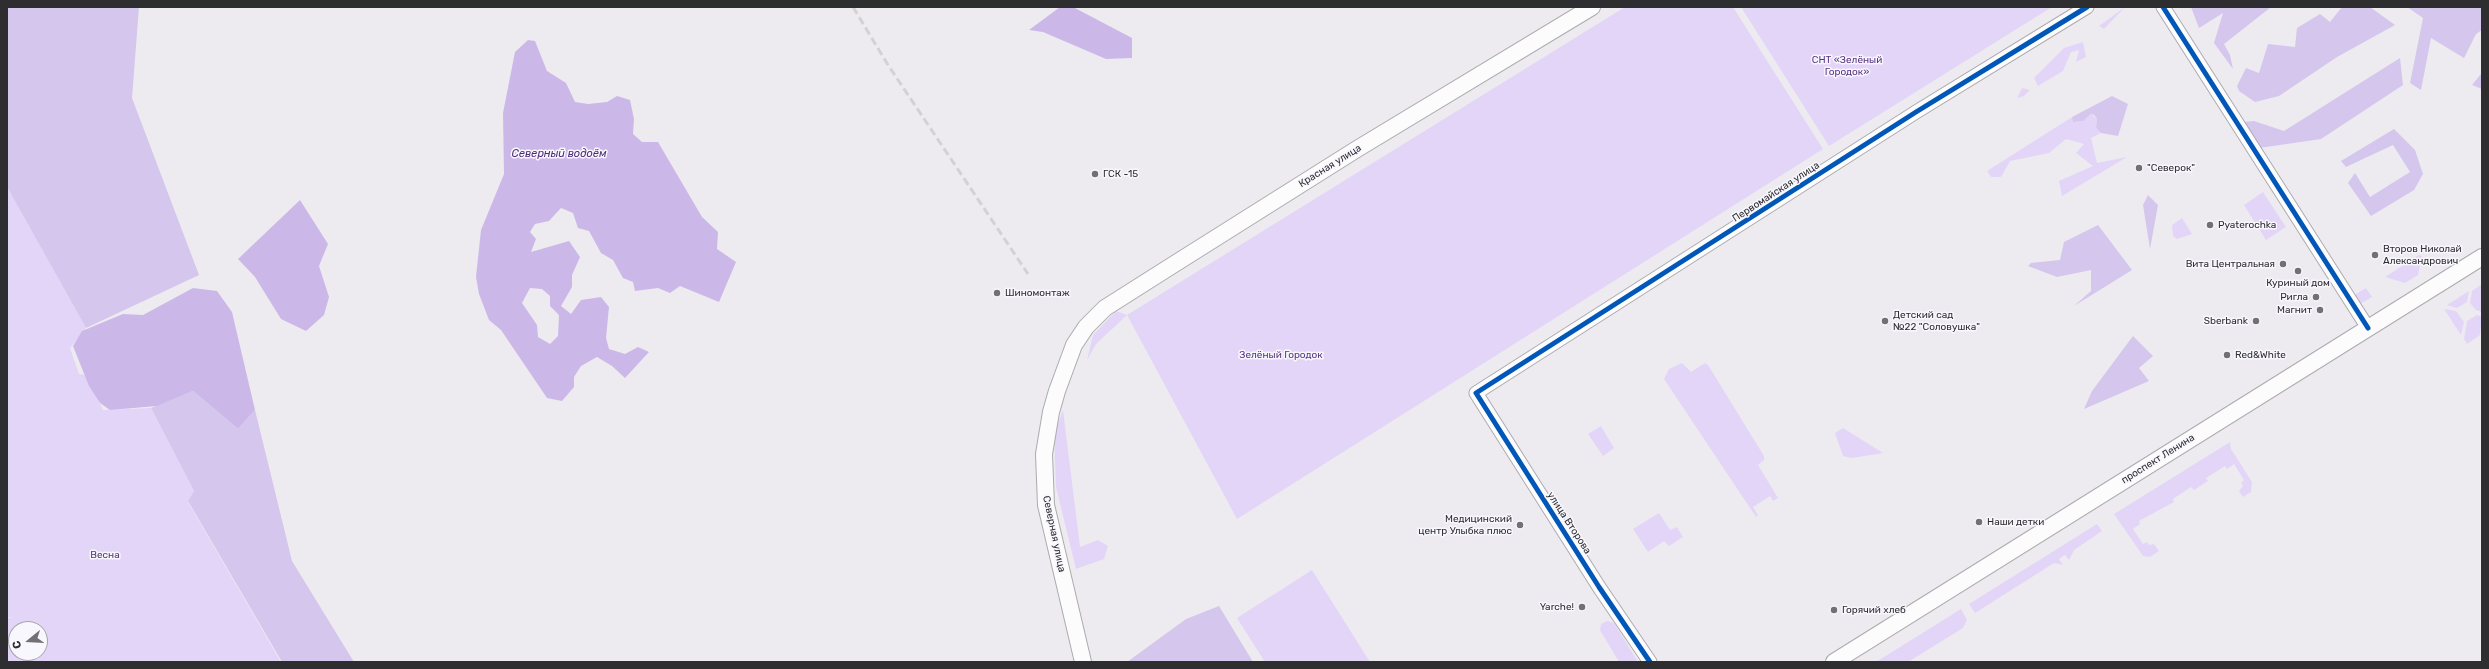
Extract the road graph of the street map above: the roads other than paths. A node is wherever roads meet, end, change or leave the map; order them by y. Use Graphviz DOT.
graph roads {
  1 [pos="1592,7"];
  2 [pos="2087,7"];
  3 [pos="2163,7"];
  4 [pos="2482,257"];
  5 [pos="2368,328"];
  6 [pos="1078,337"];
  7 [pos="1476,393"];
  8 [pos="1083,662"];
  9 [pos="1650,662"];
  10 [pos="1834,662"];
  1 -- 6 [label="main road, Красная улица"];
  2 -- 7 [label="street, Первомайская улица"];
  3 -- 5 [label="street"];
  4 -- 5 [label="main road, проспект Ленина"];
  5 -- 10 [label="main road, проспект Ленина"];
  6 -- 8 [label="main road, Северная улица"];
  7 -- 9 [label="street, улица Второва"];
}
